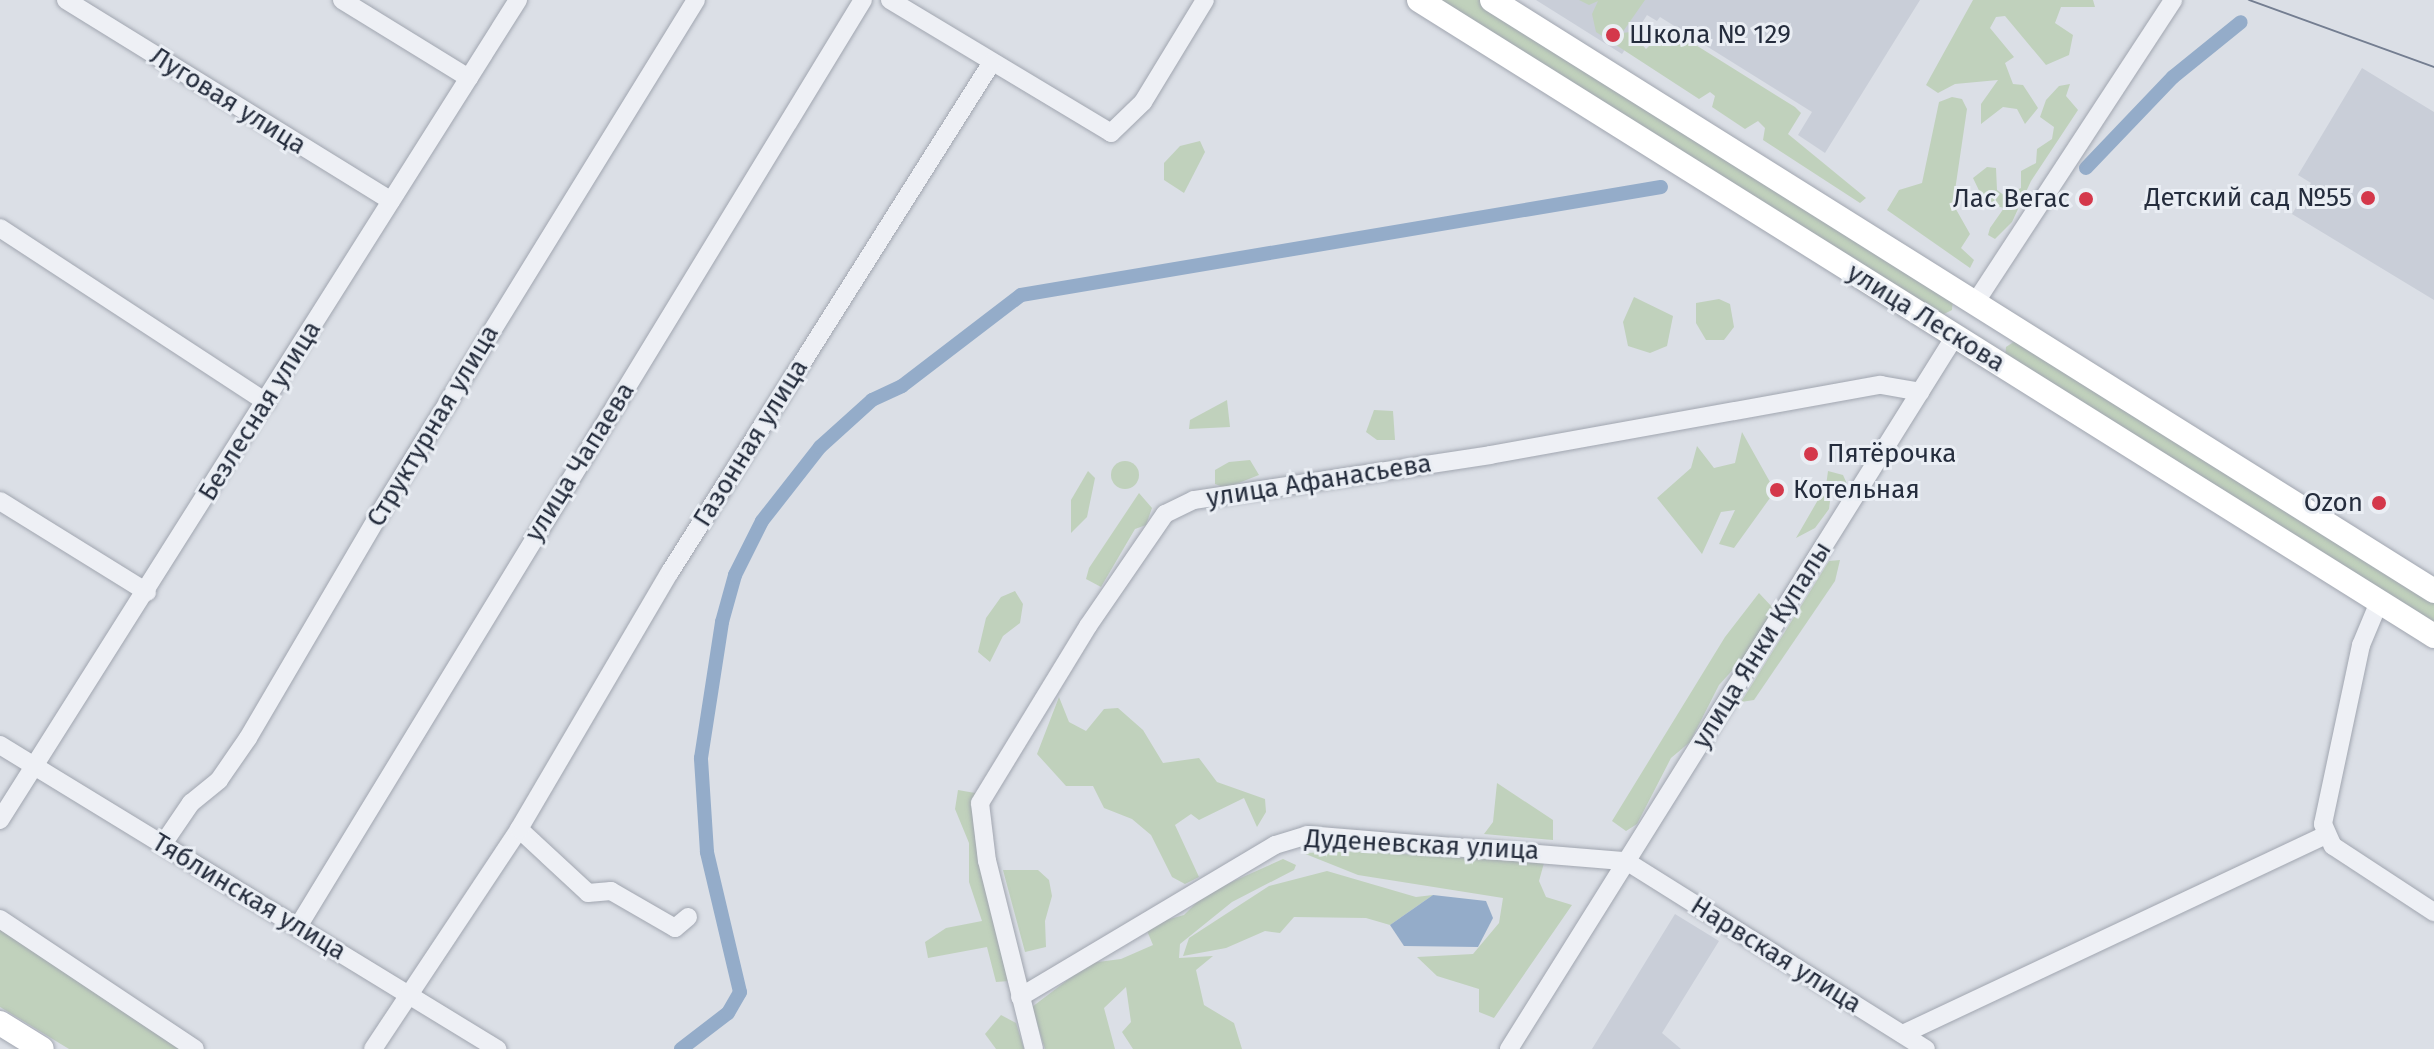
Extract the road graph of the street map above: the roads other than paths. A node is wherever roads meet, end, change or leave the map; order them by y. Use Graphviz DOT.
graph roads {
  1 [pos="66,0"];
  2 [pos="342,0"];
  3 [pos="518,0"];
  4 [pos="696,0"];
  5 [pos="863,0"];
  6 [pos="890,0"];
  7 [pos="1205,0"];
  8 [pos="1419,0"];
  9 [pos="1492,0"];
  10 [pos="2173,0"];
  11 [pos="992,62"];
  12 [pos="469,78"];
  13 [pos="391,201"];
  14 [pos="0,228"];
  15 [pos="1975,303"];
  16 [pos="2023,333"];
  17 [pos="1955,336"];
  18 [pos="2003,366"];
  19 [pos="1920,392"];
  20 [pos="266,402"];
  21 [pos="0,501"];
  22 [pos="2434,591"];
  23 [pos="147,592"];
  24 [pos="2379,602"];
  25 [pos="2434,636"];
  26 [pos="0,745"];
  27 [pos="36,766"];
  28 [pos="0,820"];
  29 [pos="519,829"];
  30 [pos="2325,835"];
  31 [pos="163,844"];
  32 [pos="1626,861"];
  33 [pos="2434,912"];
  34 [pos="688,917"];
  35 [pos="0,919"];
  36 [pos="299,925"];
  37 [pos="1020,997"];
  38 [pos="410,998"];
  39 [pos="0,1023"];
  40 [pos="1903,1034"];
  41 [pos="42,1049"];
  42 [pos="195,1049"];
  43 [pos="373,1049"];
  44 [pos="497,1049"];
  45 [pos="1034,1049"];
  46 [pos="1509,1049"];
  47 [pos="1926,1049"];
  1 -- 13 [label="street, Луговая улица"];
  2 -- 12 [label="street"];
  3 -- 12 [label="street, Безлесная улица"];
  4 -- 31 [label="street, Структурная улица"];
  5 -- 36 [label="street, улица Чапаева"];
  6 -- 11 [label="street"];
  7 -- 11 [label="street"];
  8 -- 17 [label="main road, улица Лескова"];
  9 -- 15 [label="main road, улица Лескова"];
  10 -- 15 [label="street, улица Янки Купалы"];
  11 -- 29 [label="street, Газонная улица"];
  12 -- 13 [label="street, Безлесная улица"];
  13 -- 20 [label="street, Безлесная улица"];
  14 -- 20 [label="street"];
  15 -- 16 [label="main road, улица Лескова"];
  15 -- 17 [label="main road, улица Янки Купалы"];
  16 -- 18 [label="main road"];
  16 -- 22 [label="main road, улица Лескова"];
  17 -- 18 [label="main road, улица Лескова"];
  17 -- 19 [label="street, улица Янки Купалы"];
  18 -- 24 [label="main road, улица Лескова"];
  19 -- 32 [label="street, улица Янки Купалы"];
  19 -- 37 [label="street, улица Афанасьева"];
  20 -- 23 [label="street, Безлесная улица"];
  21 -- 23 [label="street"];
  23 -- 27 [label="street, Безлесная улица"];
  24 -- 25 [label="main road, улица Лескова"];
  24 -- 30 [label="street"];
  26 -- 27 [label="street, Тяблинская улица"];
  27 -- 28 [label="street, Безлесная улица"];
  27 -- 31 [label="street, Тяблинская улица"];
  29 -- 34 [label="street"];
  29 -- 38 [label="street, Газонная улица"];
  30 -- 33 [label="street"];
  30 -- 40 [label="street"];
  31 -- 36 [label="street, Тяблинская улица"];
  32 -- 37 [label="street, Дуденевская улица"];
  32 -- 40 [label="street, Нарвская улица"];
  32 -- 46 [label="street, улица Янки Купалы"];
  35 -- 42 [label="street"];
  36 -- 38 [label="street, Тяблинская улица"];
  37 -- 45 [label="street, улица Афанасьева"];
  38 -- 43 [label="street, Газонная улица"];
  38 -- 44 [label="street, Тяблинская улица"];
  39 -- 41 [label="main road"];
  40 -- 47 [label="street, Нарвская улица"];
}
